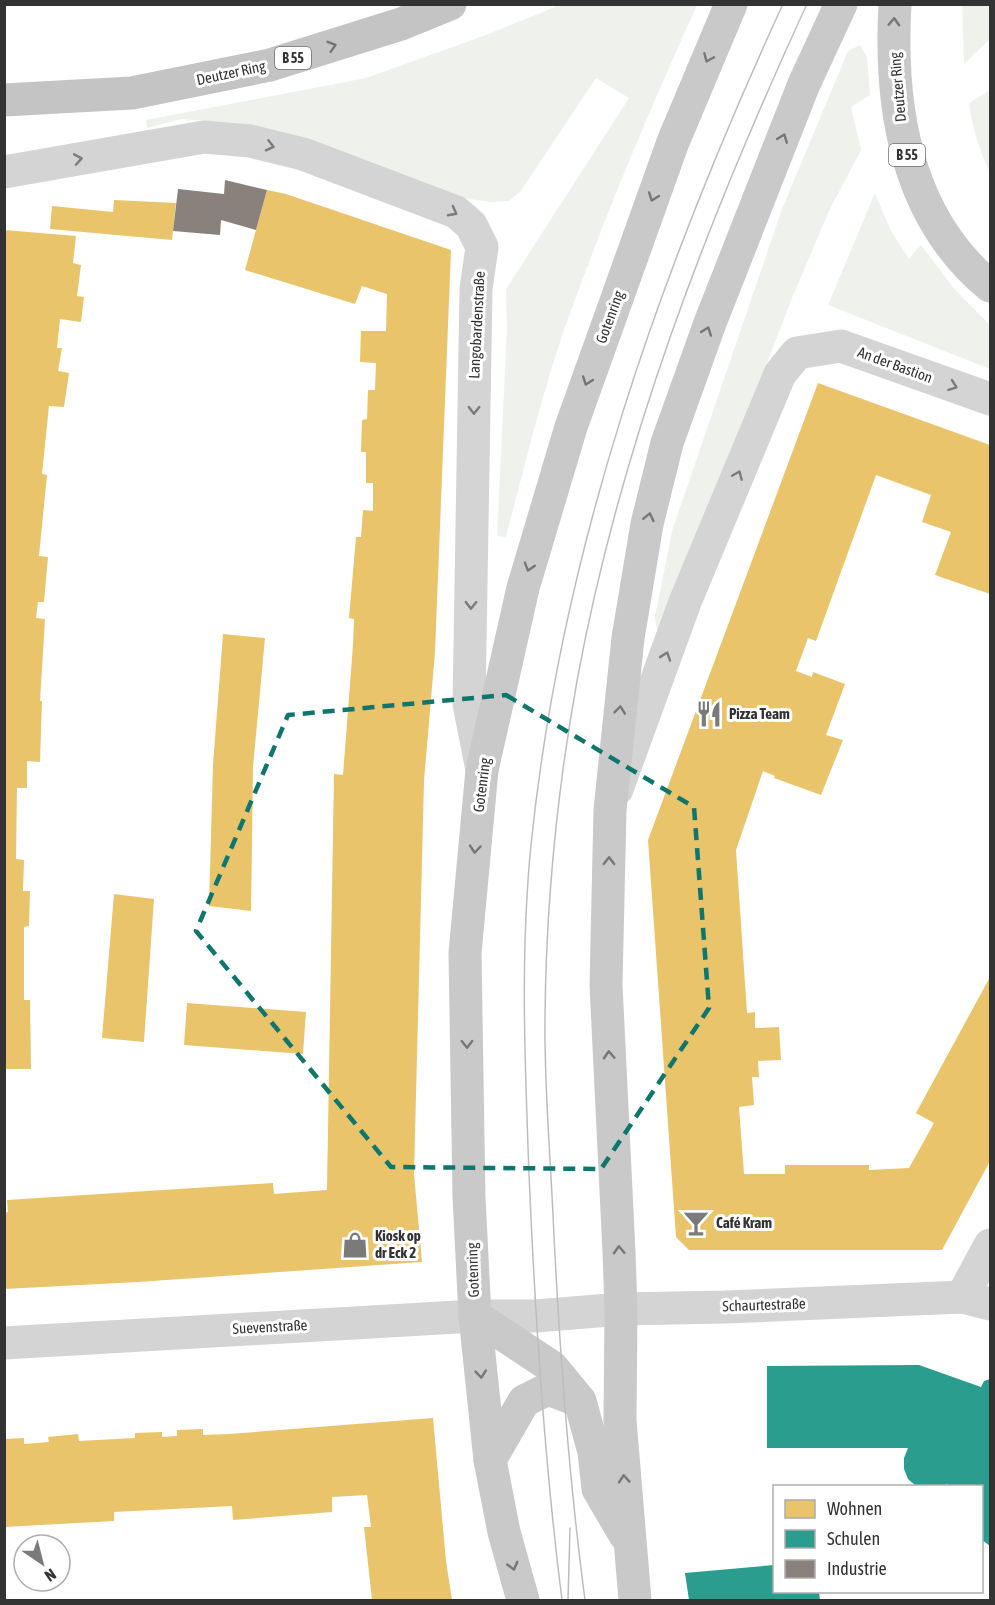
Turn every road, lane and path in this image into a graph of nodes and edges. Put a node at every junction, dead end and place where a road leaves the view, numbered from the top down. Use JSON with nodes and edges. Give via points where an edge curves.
{"nodes":[{"id":1,"x":450,"y":4,"type":"edge"},
{"id":2,"x":731,"y":4,"type":"edge"},
{"id":3,"x":841,"y":4,"type":"edge"},
{"id":4,"x":895,"y":4,"type":"edge"},
{"id":5,"x":4,"y":100,"type":"edge"},
{"id":6,"x":4,"y":172,"type":"edge"},
{"id":7,"x":990,"y":286,"type":"edge"},
{"id":8,"x":990,"y":399,"type":"edge"},
{"id":9,"x":482,"y":770,"type":"junction"},
{"id":10,"x":610,"y":810,"type":"junction"},
{"id":11,"x":990,"y":1245,"type":"edge"},
{"id":12,"x":976,"y":1300,"type":"edge"},
{"id":13,"x":621,"y":1309,"type":"junction"},
{"id":14,"x":475,"y":1316,"type":"junction"},
{"id":15,"x":536,"y":1316,"type":"joint"},
{"id":16,"x":4,"y":1343,"type":"edge"},
{"id":17,"x":580,"y":1401,"type":"junction"},
{"id":18,"x":490,"y":1460,"type":"junction"},
{"id":19,"x":629,"y":1542,"type":"junction"},
{"id":20,"x":523,"y":1600,"type":"edge"},
{"id":21,"x":635,"y":1600,"type":"edge"}],
"edges":[{"from":5,"to":1,"type":"highway","name":"Deutzer Ring","number":"B 55","one_way":true,"via":[[132,93],[270,65]]},
{"from":2,"to":9,"type":"main road","name":"Gotenring","one_way":true,"via":[[673,142],[571,427],[523,588]]},
{"from":10,"to":3,"type":"main road","one_way":true,"via":[[628,638],[647,524],[667,443],[804,84]]},
{"from":7,"to":4,"type":"main road","name":"Deutzer Ring","number":"B 55","one_way":true,"via":[[971,270],[936,223],[909,164],[895,94]]},
{"from":6,"to":9,"type":"street","name":"Langobardenstraße","one_way":true,"via":[[204,137],[250,141],[303,154],[456,212],[471,225],[482,247],[476,289],[470,704]]},
{"from":10,"to":8,"type":"street","name":"An der Bastion","one_way":true,"via":[[685,602],[780,374],[797,353],[841,346]]},
{"from":9,"to":14,"type":"main road","name":"Gotenring","one_way":true,"via":[[465,953]]},
{"from":13,"to":10,"type":"main road","one_way":true,"via":[[606,985]]},
{"from":11,"to":12,"type":"street"},
{"from":12,"to":13,"type":"street","name":"Schaurtestraße"},
{"from":13,"to":15,"type":"street","name":"Schaurtestraße"},
{"from":19,"to":13,"type":"main road","one_way":true,"via":[[620,1420]]},
{"from":14,"to":15,"type":"street","name":"Suevenstraße"},
{"from":14,"to":16,"type":"street","name":"Suevenstraße"},
{"from":14,"to":17,"type":"main road","via":[[552,1367]]},
{"from":14,"to":18,"type":"main road","name":"Gotenring","one_way":true},
{"from":17,"to":18,"type":"main road","via":[[548,1389],[525,1401]]},
{"from":17,"to":19,"type":"main road","via":[[594,1452],[598,1489]]},
{"from":18,"to":20,"type":"main road","name":"Gotenring","one_way":true},
{"from":19,"to":21,"type":"main road"}]}
